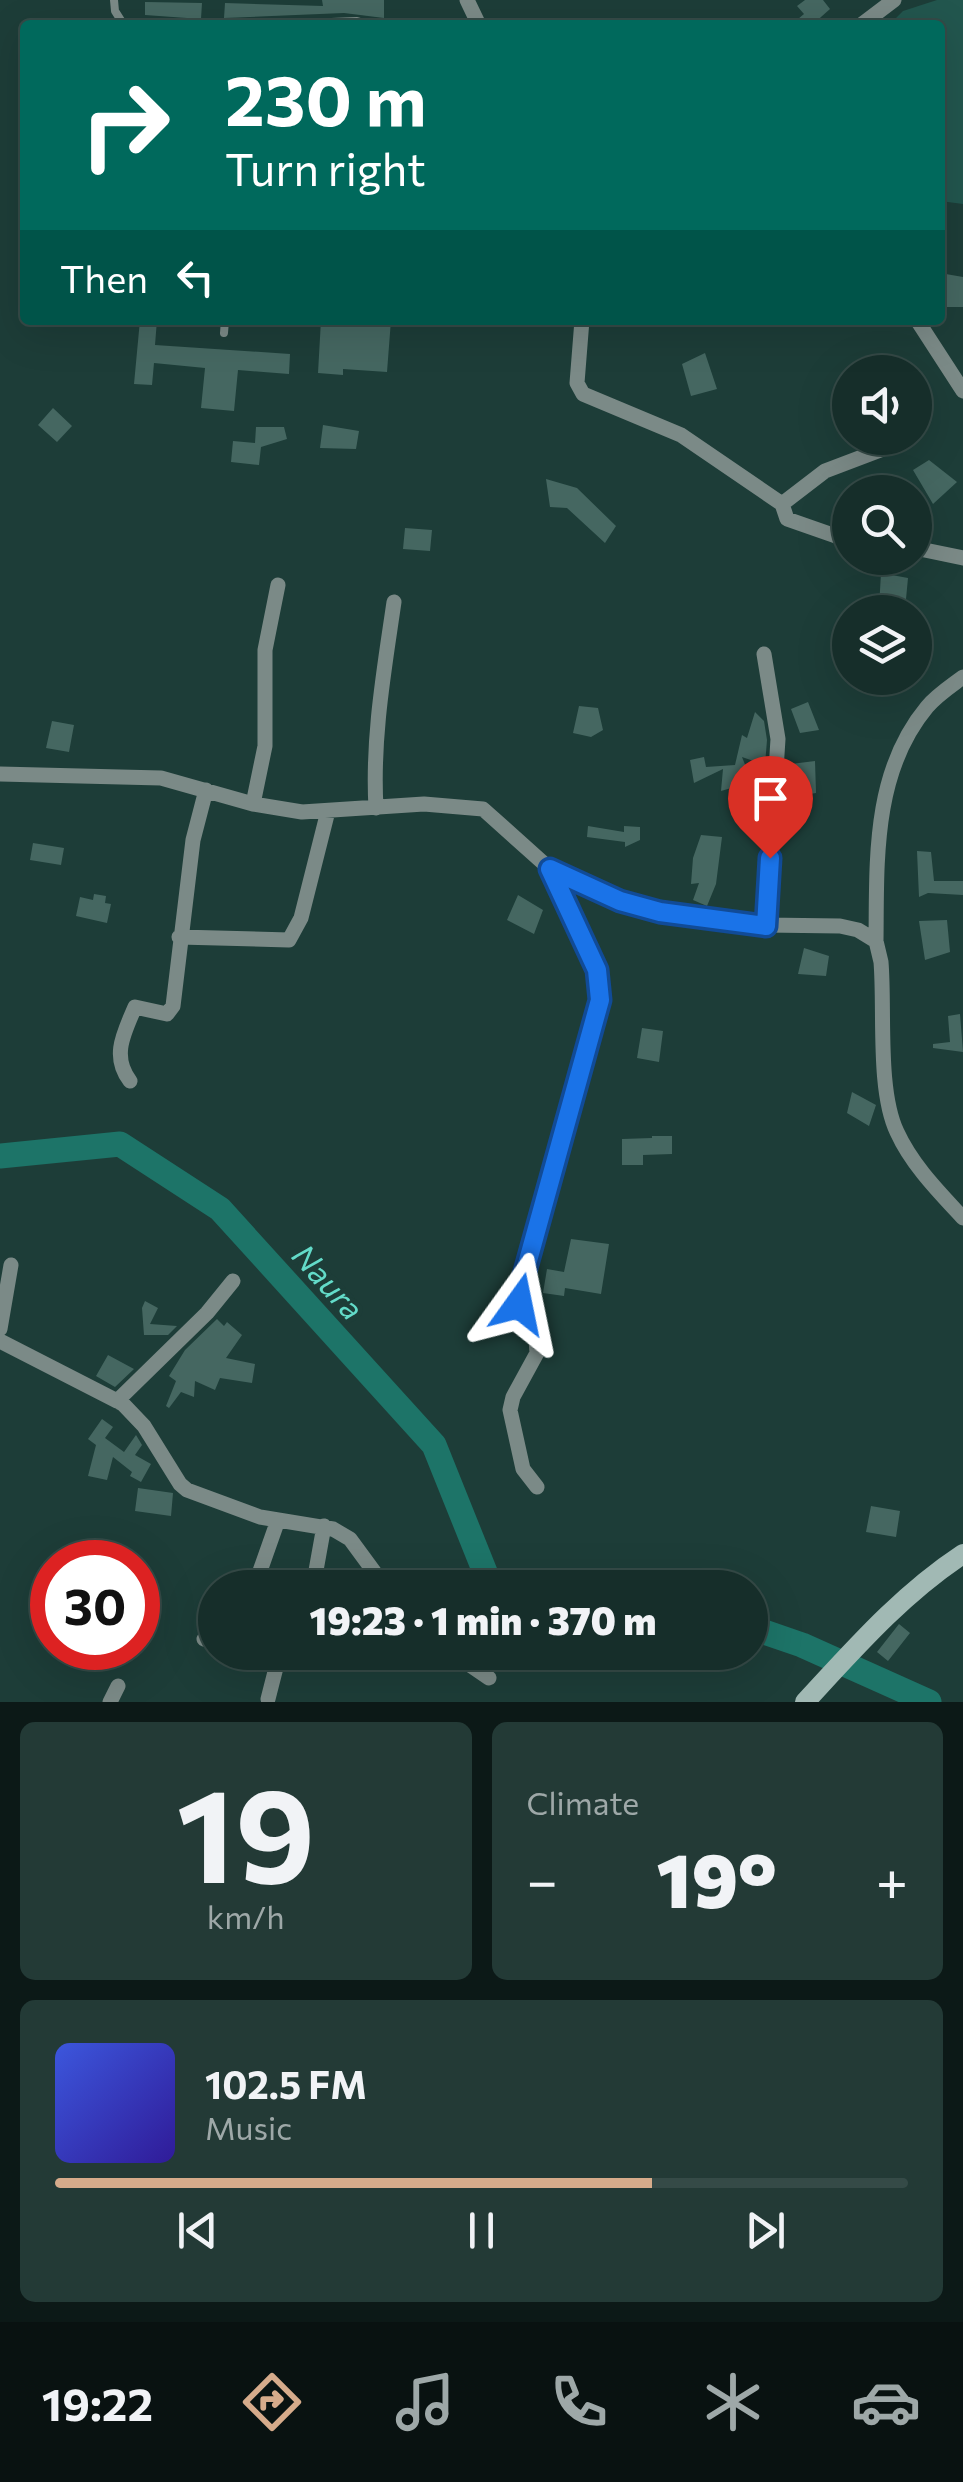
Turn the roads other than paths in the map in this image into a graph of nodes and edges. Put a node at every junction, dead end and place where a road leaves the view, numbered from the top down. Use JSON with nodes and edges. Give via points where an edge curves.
{"nodes":[{"id":1,"x":894,"y":0,"type":"edge"},
{"id":2,"x":868,"y":20,"type":"edge"},
{"id":3,"x":225,"y":325,"type":"edge"},
{"id":4,"x":582,"y":325,"type":"edge"},
{"id":5,"x":921,"y":325,"type":"edge"},
{"id":6,"x":224,"y":333,"type":"dead end"},
{"id":7,"x":963,"y":392,"type":"edge"},
{"id":8,"x":866,"y":455,"type":"edge"},
{"id":9,"x":782,"y":504,"type":"junction"},
{"id":10,"x":832,"y":535,"type":"edge"},
{"id":11,"x":932,"y":552,"type":"edge"},
{"id":12,"x":963,"y":558,"type":"edge"},
{"id":13,"x":278,"y":585,"type":"dead end"},
{"id":14,"x":394,"y":602,"type":"dead end"},
{"id":15,"x":764,"y":654,"type":"dead end"},
{"id":16,"x":963,"y":677,"type":"edge"},
{"id":17,"x":0,"y":774,"type":"edge"},
{"id":18,"x":206,"y":790,"type":"junction"},
{"id":19,"x":253,"y":804,"type":"junction"},
{"id":20,"x":376,"y":808,"type":"junction"},
{"id":21,"x":328,"y":811,"type":"junction"},
{"id":22,"x":550,"y":869,"type":"junction"},
{"id":23,"x":766,"y":926,"type":"junction"},
{"id":24,"x":179,"y":937,"type":"junction"},
{"id":25,"x":876,"y":941,"type":"junction"},
{"id":26,"x":130,"y":1080,"type":"dead end"},
{"id":27,"x":963,"y":1218,"type":"edge"},
{"id":28,"x":11,"y":1265,"type":"dead end"},
{"id":29,"x":233,"y":1280,"type":"dead end"},
{"id":30,"x":0,"y":1329,"type":"edge"},
{"id":31,"x":0,"y":1340,"type":"edge"},
{"id":32,"x":117,"y":1401,"type":"junction"},
{"id":33,"x":537,"y":1487,"type":"dead end"},
{"id":34,"x":278,"y":1520,"type":"junction"},
{"id":35,"x":324,"y":1526,"type":"junction"},
{"id":36,"x":963,"y":1554,"type":"edge"},
{"id":37,"x":260,"y":1570,"type":"edge"},
{"id":38,"x":316,"y":1570,"type":"edge"},
{"id":39,"x":373,"y":1570,"type":"edge"},
{"id":40,"x":275,"y":1670,"type":"edge"},
{"id":41,"x":478,"y":1670,"type":"edge"},
{"id":42,"x":490,"y":1678,"type":"dead end"},
{"id":43,"x":118,"y":1686,"type":"dead end"},
{"id":44,"x":810,"y":1696,"type":"edge"},
{"id":45,"x":268,"y":1698,"type":"dead end"},
{"id":46,"x":110,"y":1702,"type":"edge"}],
"edges":[{"from":1,"to":2,"type":"street"},
{"from":3,"to":6,"type":"lane"},
{"from":4,"to":9,"type":"street","via":[[576,382],[583,394],[680,435]]},
{"from":5,"to":7,"type":"street"},
{"from":8,"to":9,"type":"street","via":[[825,471]]},
{"from":9,"to":10,"type":"street","via":[[788,519]]},
{"from":11,"to":12,"type":"street"},
{"from":13,"to":19,"type":"street","via":[[264,650],[265,746]]},
{"from":14,"to":20,"type":"street","via":[[376,716]]},
{"from":15,"to":23,"type":"street","via":[[778,739]]},
{"from":16,"to":25,"type":"street","via":[[926,708],[888,781],[877,855]]},
{"from":17,"to":18,"type":"street","via":[[145,776]]},
{"from":18,"to":19,"type":"street"},
{"from":18,"to":24,"type":"street"},
{"from":19,"to":21,"type":"street"},
{"from":20,"to":21,"type":"street"},
{"from":20,"to":22,"type":"street","via":[[483,808]]},
{"from":21,"to":24,"type":"street","via":[[301,918],[289,940]]},
{"from":22,"to":23,"type":"street","via":[[660,912]]},
{"from":22,"to":33,"type":"street","via":[[597,970],[600,1000],[519,1297],[536,1353],[510,1410],[523,1469]]},
{"from":23,"to":25,"type":"street","via":[[840,926]]},
{"from":24,"to":26,"type":"street","via":[[171,1011],[133,1011],[118,1058]]},
{"from":25,"to":27,"type":"street","via":[[896,1130]]},
{"from":28,"to":30,"type":"street"},
{"from":29,"to":32,"type":"street"},
{"from":31,"to":32,"type":"street"},
{"from":32,"to":34,"type":"street","via":[[137,1417],[186,1490]]},
{"from":34,"to":35,"type":"street"},
{"from":34,"to":37,"type":"street"},
{"from":35,"to":38,"type":"street"},
{"from":35,"to":39,"type":"street","via":[[350,1539]]},
{"from":36,"to":44,"type":"street","via":[[898,1604]]},
{"from":40,"to":45,"type":"street"},
{"from":41,"to":42,"type":"street"},
{"from":43,"to":46,"type":"street"}]}
